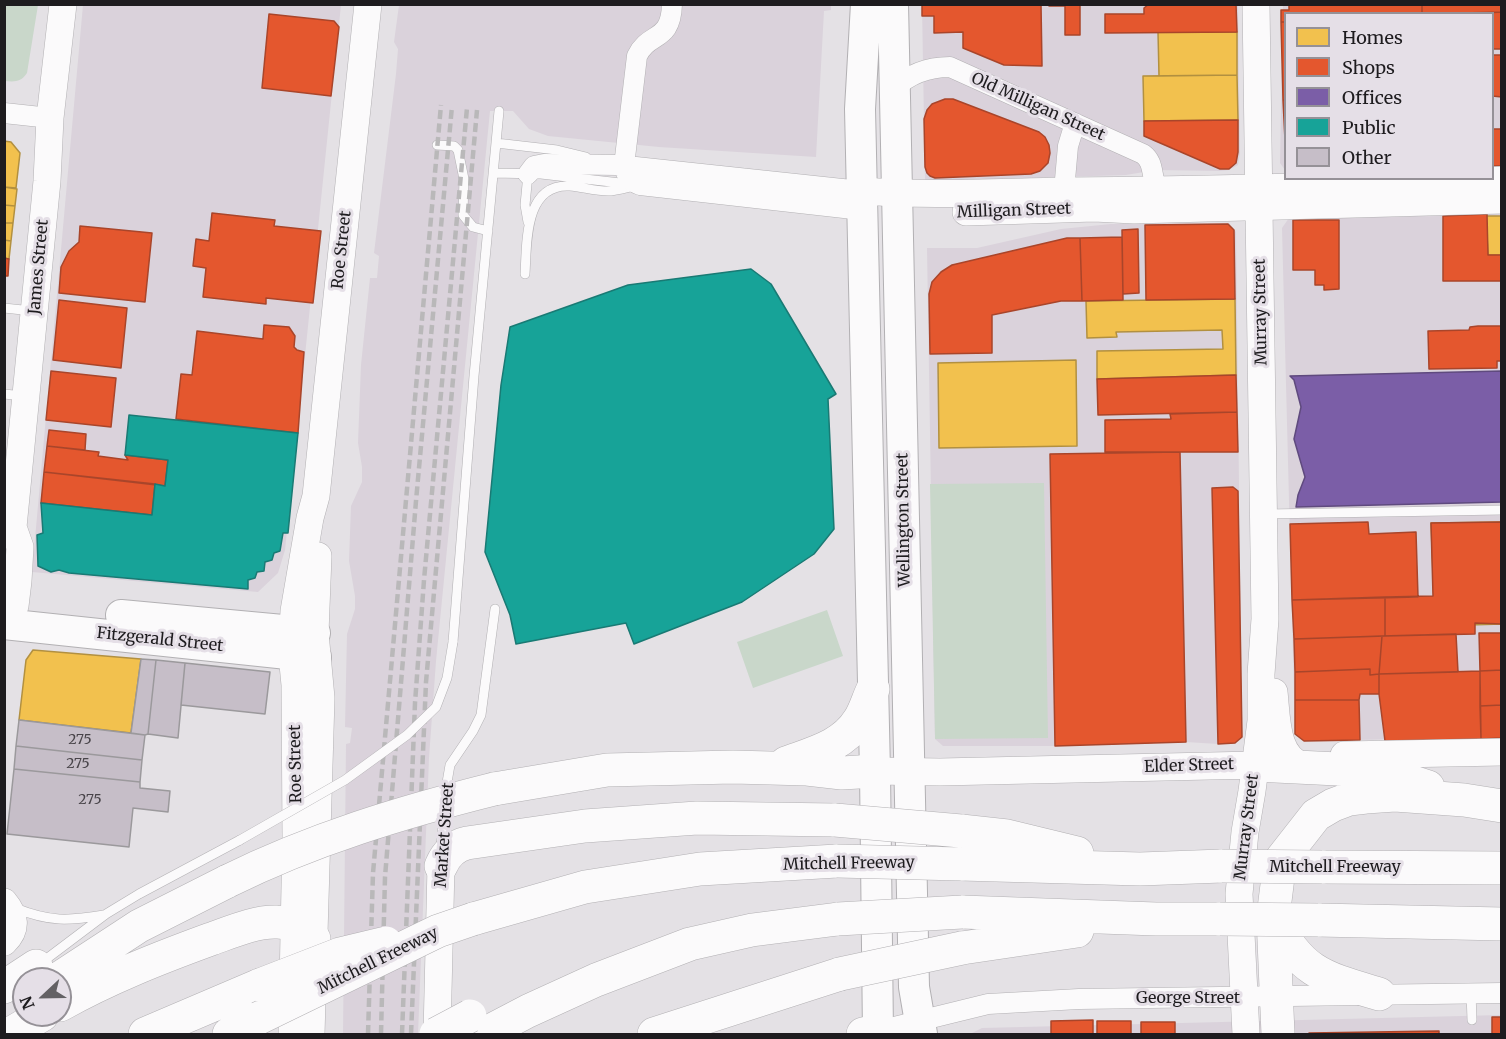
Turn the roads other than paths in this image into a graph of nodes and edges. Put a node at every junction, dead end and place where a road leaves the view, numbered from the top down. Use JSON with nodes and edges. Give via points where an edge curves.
{"nodes":[{"id":1,"x":63,"y":4,"type":"edge"},
{"id":2,"x":368,"y":4,"type":"edge"},
{"id":3,"x":672,"y":4,"type":"edge"},
{"id":4,"x":866,"y":4,"type":"edge"},
{"id":5,"x":892,"y":4,"type":"edge"},
{"id":6,"x":1256,"y":4,"type":"edge"},
{"id":7,"x":894,"y":90,"type":"junction"},
{"id":8,"x":499,"y":111,"type":"dead end"},
{"id":9,"x":4,"y":113,"type":"edge"},
{"id":10,"x":50,"y":118,"type":"junction"},
{"id":11,"x":1075,"y":123,"type":"junction"},
{"id":12,"x":496,"y":143,"type":"junction"},
{"id":13,"x":437,"y":145,"type":"dead end"},
{"id":14,"x":620,"y":165,"type":"junction"},
{"id":15,"x":494,"y":173,"type":"junction"},
{"id":16,"x":528,"y":174,"type":"junction"},
{"id":17,"x":1502,"y":180,"type":"edge"},
{"id":18,"x":640,"y":185,"type":"junction"},
{"id":19,"x":1163,"y":190,"type":"junction"},
{"id":20,"x":1064,"y":191,"type":"junction"},
{"id":21,"x":1260,"y":197,"type":"junction"},
{"id":22,"x":1502,"y":200,"type":"edge"},
{"id":23,"x":862,"y":201,"type":"junction"},
{"id":24,"x":897,"y":203,"type":"junction"},
{"id":25,"x":529,"y":225,"type":"junction"},
{"id":26,"x":488,"y":231,"type":"junction"},
{"id":27,"x":525,"y":274,"type":"dead end"},
{"id":28,"x":4,"y":308,"type":"edge"},
{"id":29,"x":35,"y":311,"type":"junction"},
{"id":30,"x":15,"y":395,"type":"edge"},
{"id":31,"x":1502,"y":510,"type":"edge"},
{"id":32,"x":1264,"y":514,"type":"junction"},
{"id":33,"x":9,"y":530,"type":"edge"},
{"id":34,"x":495,"y":609,"type":"dead end"},
{"id":35,"x":7,"y":613,"type":"edge"},
{"id":36,"x":1265,"y":619,"type":"junction"},
{"id":37,"x":304,"y":644,"type":"junction"},
{"id":38,"x":873,"y":689,"type":"junction"},
{"id":39,"x":1502,"y":752,"type":"edge"},
{"id":40,"x":1298,"y":762,"type":"junction"},
{"id":41,"x":1255,"y":765,"type":"junction"},
{"id":42,"x":774,"y":768,"type":"junction"},
{"id":43,"x":875,"y":771,"type":"junction"},
{"id":44,"x":909,"y":772,"type":"junction"},
{"id":45,"x":445,"y":800,"type":"junction"},
{"id":46,"x":1464,"y":800,"type":"junction"},
{"id":47,"x":1502,"y":806,"type":"edge"},
{"id":48,"x":474,"y":841,"type":"junction"},
{"id":49,"x":441,"y":866,"type":"junction"},
{"id":50,"x":1502,"y":868,"type":"edge"},
{"id":51,"x":1140,"y":869,"type":"junction"},
{"id":52,"x":5,"y":903,"type":"edge"},
{"id":53,"x":106,"y":914,"type":"junction"},
{"id":54,"x":1273,"y":917,"type":"junction"},
{"id":55,"x":1156,"y":919,"type":"junction"},
{"id":56,"x":1502,"y":924,"type":"edge"},
{"id":57,"x":438,"y":931,"type":"junction"},
{"id":58,"x":304,"y":932,"type":"junction"},
{"id":59,"x":4,"y":942,"type":"edge"},
{"id":60,"x":38,"y":967,"type":"edge"},
{"id":61,"x":48,"y":967,"type":"edge"},
{"id":62,"x":1471,"y":993,"type":"junction"},
{"id":63,"x":1502,"y":993,"type":"edge"},
{"id":64,"x":1379,"y":994,"type":"junction"},
{"id":65,"x":1244,"y":998,"type":"junction"},
{"id":66,"x":1278,"y":998,"type":"junction"},
{"id":67,"x":72,"y":999,"type":"edge"},
{"id":68,"x":1472,"y":1020,"type":"dead end"},
{"id":69,"x":477,"y":1025,"type":"edge"},
{"id":70,"x":23,"y":1027,"type":"edge"},
{"id":71,"x":921,"y":1028,"type":"edge"},
{"id":72,"x":873,"y":1033,"type":"edge"},
{"id":73,"x":10,"y":1035,"type":"edge"},
{"id":74,"x":145,"y":1035,"type":"edge"},
{"id":75,"x":229,"y":1035,"type":"edge"},
{"id":76,"x":292,"y":1035,"type":"edge"},
{"id":77,"x":311,"y":1035,"type":"edge"},
{"id":78,"x":436,"y":1035,"type":"edge"},
{"id":79,"x":654,"y":1035,"type":"edge"},
{"id":80,"x":1246,"y":1035,"type":"edge"},
{"id":81,"x":1278,"y":1035,"type":"edge"}],
"edges":[{"from":1,"to":10,"type":"main road","name":"James Street"},
{"from":2,"to":37,"type":"main road","name":"Roe Street","via":[[316,496],[294,611]]},
{"from":3,"to":14,"type":"street","via":[[667,28],[642,46],[637,56]]},
{"from":4,"to":23,"type":"main road","via":[[860,109]]},
{"from":5,"to":7,"type":"main road","name":"Wellington Street"},
{"from":6,"to":21,"type":"main road","name":"Murray Street"},
{"from":7,"to":11,"type":"street","name":"Old Milligan Street","via":[[912,75],[950,67]]},
{"from":7,"to":24,"type":"main road","name":"Wellington Street"},
{"from":8,"to":12,"type":"lane"},
{"from":9,"to":10,"type":"street"},
{"from":10,"to":29,"type":"main road","name":"James Street"},
{"from":11,"to":19,"type":"street","name":"Old Milligan Street","via":[[1143,154],[1152,164],[1156,186]]},
{"from":11,"to":20,"type":"street","name":"Milligan Street","via":[[1068,146]]},
{"from":12,"to":14,"type":"lane","via":[[557,150]]},
{"from":12,"to":15,"type":"lane"},
{"from":13,"to":26,"type":"lane","via":[[458,150],[464,179],[464,215],[473,227]]},
{"from":14,"to":16,"type":"street","name":"Milligan Street","via":[[544,164],[534,166]]},
{"from":14,"to":18,"type":"street","via":[[632,182]]},
{"from":14,"to":23,"type":"street","name":"Milligan Street"},
{"from":15,"to":16,"type":"lane","name":"Milligan Street"},
{"from":15,"to":26,"type":"lane"},
{"from":16,"to":18,"type":"lane","name":"Milligan Street"},
{"from":16,"to":25,"type":"lane","via":[[525,205]]},
{"from":17,"to":21,"type":"main road","name":"Milligan Street"},
{"from":18,"to":23,"type":"street","name":"Milligan Street"},
{"from":18,"to":25,"type":"lane","via":[[610,191],[553,187],[542,195]]},
{"from":19,"to":20,"type":"main road","name":"Milligan Street"},
{"from":19,"to":21,"type":"main road","name":"Milligan Street"},
{"from":20,"to":24,"type":"main road","name":"Milligan Street"},
{"from":21,"to":22,"type":"main road","name":"Milligan Street"},
{"from":21,"to":24,"type":"main road","name":"Milligan Street"},
{"from":21,"to":32,"type":"main road","name":"Murray Street"},
{"from":23,"to":24,"type":"main road","name":"Milligan Street"},
{"from":23,"to":38,"type":"main road"},
{"from":24,"to":44,"type":"main road","name":"Wellington Street"},
{"from":25,"to":27,"type":"lane"},
{"from":26,"to":53,"type":"lane","bridge":true,"via":[[453,642],[447,678],[436,707],[407,735],[345,780]]},
{"from":28,"to":29,"type":"lane"},
{"from":29,"to":30,"type":"main road","name":"James Street"},
{"from":30,"to":33,"type":"main road","name":"James Street"},
{"from":31,"to":32,"type":"lane","via":[[1379,508]]},
{"from":32,"to":36,"type":"main road","name":"Murray Street"},
{"from":33,"to":35,"type":"main road","name":"James Street","via":[[20,547]]},
{"from":34,"to":45,"type":"lane","name":"Market Street","via":[[481,715],[450,765]]},
{"from":35,"to":37,"type":"main road","name":"Fitzgerald Street"},
{"from":36,"to":40,"type":"main road","name":"Murray Street","via":[[1280,733]]},
{"from":36,"to":41,"type":"main road","name":"Murray Street"},
{"from":37,"to":58,"type":"main road","name":"Roe Street","via":[[295,685],[296,813]]},
{"from":38,"to":42,"type":"highway","via":[[860,719],[840,740]]},
{"from":38,"to":43,"type":"main road"},
{"from":39,"to":40,"type":"main road"},
{"from":40,"to":41,"type":"highway"},
{"from":40,"to":46,"type":"highway","via":[[1379,771]]},
{"from":41,"to":44,"type":"main road","name":"Elder Street"},
{"from":41,"to":65,"type":"main road","name":"Murray Street","via":[[1239,894]]},
{"from":42,"to":43,"type":"highway"},
{"from":42,"to":61,"type":"highway","bridge":true,"via":[[607,770],[432,804],[299,848]]},
{"from":43,"to":44,"type":"main road","name":"Elder Street"},
{"from":43,"to":72,"type":"main road"},
{"from":44,"to":71,"type":"main road","name":"Wellington Street","via":[[914,987]]},
{"from":45,"to":48,"type":"highway","via":[[456,829]]},
{"from":45,"to":49,"type":"lane","name":"Market Street"},
{"from":46,"to":47,"type":"highway"},
{"from":46,"to":54,"type":"highway","via":[[1395,795],[1349,799],[1316,815],[1280,861]]},
{"from":48,"to":49,"type":"highway","via":[[453,849]]},
{"from":48,"to":51,"type":"highway","bridge":true,"via":[[585,826],[697,818],[836,820],[1007,836]]},
{"from":49,"to":78,"type":"main road","name":"Market Street"},
{"from":50,"to":51,"type":"highway","name":"Mitchell Freeway","bridge":true},
{"from":51,"to":57,"type":"highway","name":"Mitchell Freeway","bridge":true,"via":[[837,861],[700,869],[585,887]]},
{"from":52,"to":53,"type":"lane","via":[[47,919],[71,921]]},
{"from":52,"to":59,"type":"main road","via":[[13,914],[14,926]]},
{"from":53,"to":60,"type":"lane"},
{"from":54,"to":64,"type":"highway","via":[[1285,942],[1314,971]]},
{"from":54,"to":66,"type":"highway"},
{"from":55,"to":56,"type":"highway","bridge":true},
{"from":55,"to":69,"type":"highway","bridge":true,"via":[[962,912],[838,919],[752,930],[640,951],[560,976]]},
{"from":55,"to":79,"type":"highway","bridge":true,"via":[[962,948],[840,974]]},
{"from":57,"to":74,"type":"highway","bridge":true,"via":[[340,954]]},
{"from":57,"to":75,"type":"highway","name":"Mitchell Freeway","bridge":true},
{"from":58,"to":67,"type":"highway","via":[[278,922],[227,934],[125,971]]},
{"from":58,"to":76,"type":"main road","name":"Roe Street"},
{"from":58,"to":77,"type":"main road","name":"Roe Street"},
{"from":62,"to":63,"type":"street","name":"George Street"},
{"from":62,"to":64,"type":"street","name":"George Street"},
{"from":62,"to":68,"type":"lane"},
{"from":64,"to":66,"type":"street","name":"George Street"},
{"from":65,"to":66,"type":"street","name":"George Street"},
{"from":65,"to":71,"type":"street","name":"George Street","via":[[988,1004]]},
{"from":65,"to":80,"type":"main road","name":"Murray Street"},
{"from":66,"to":81,"type":"highway"},
{"from":69,"to":78,"type":"highway","bridge":true},
{"from":70,"to":73,"type":"highway"},
{"from":71,"to":72,"type":"street","name":"George Street"}]}
